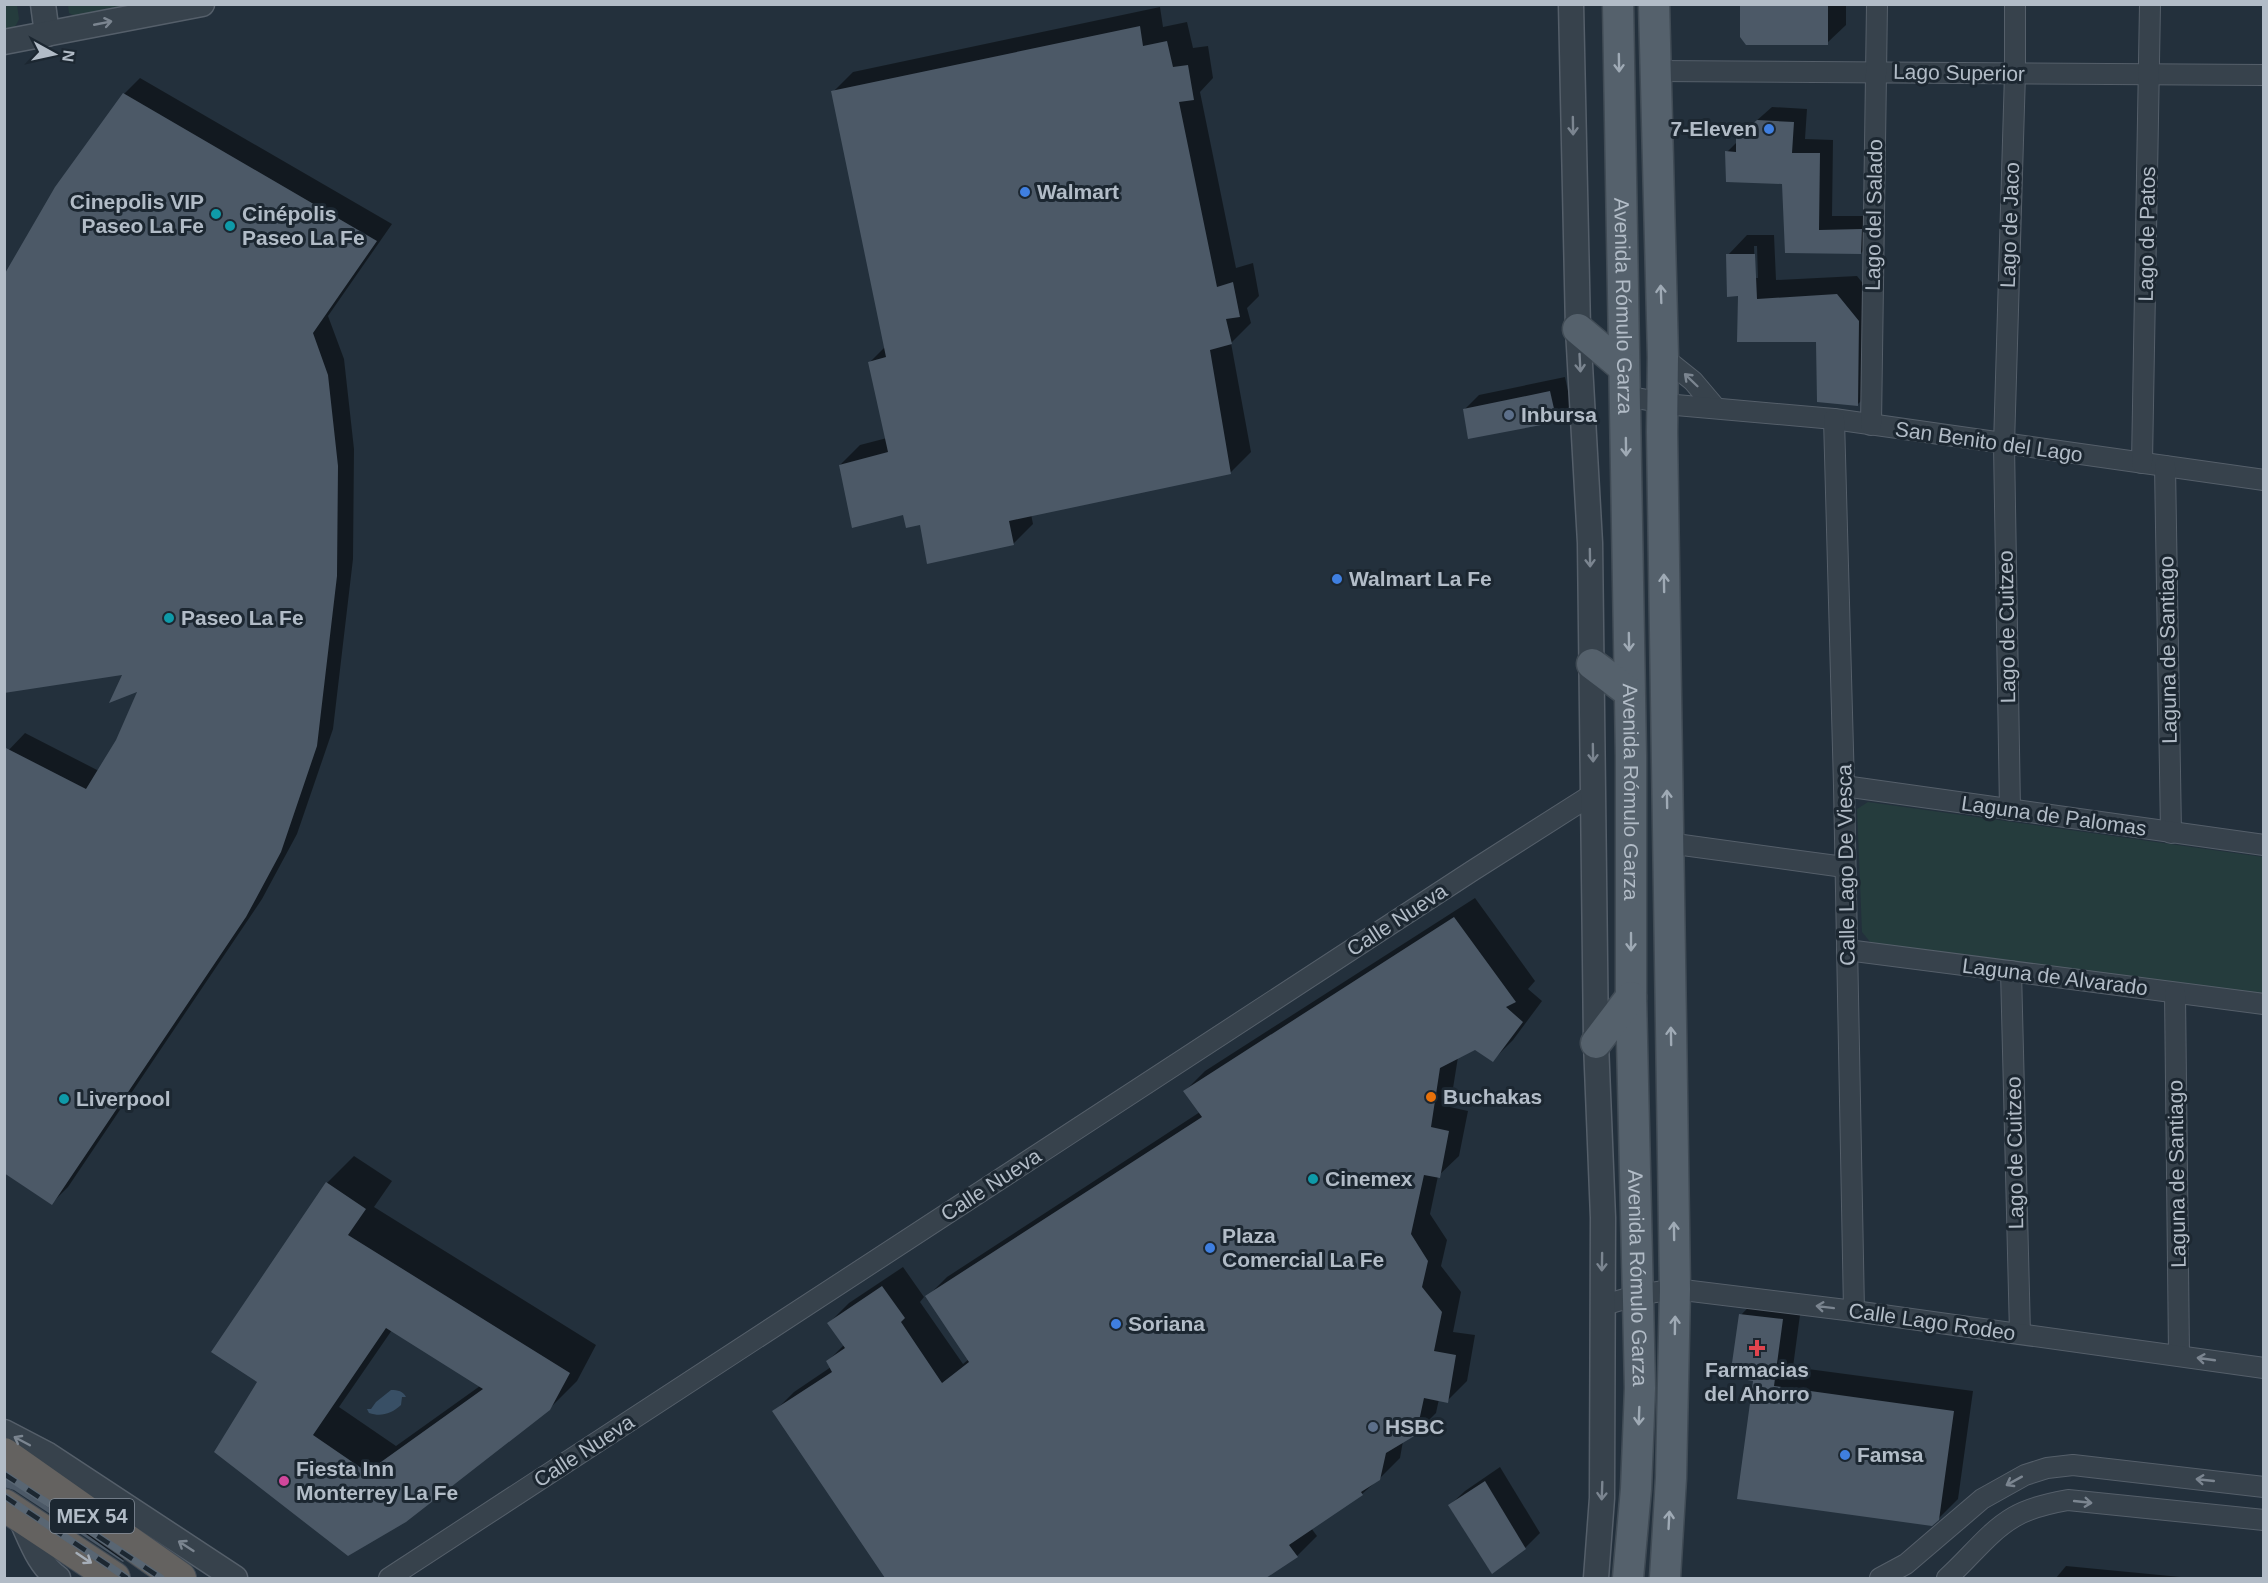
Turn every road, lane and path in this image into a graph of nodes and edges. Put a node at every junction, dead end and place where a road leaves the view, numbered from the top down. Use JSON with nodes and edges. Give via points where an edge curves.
{"nodes":[{"id":1,"x":43,"y":4,"type":"edge"},
{"id":2,"x":202,"y":4,"type":"edge"},
{"id":3,"x":1570,"y":4,"type":"edge"},
{"id":4,"x":1618,"y":4,"type":"edge"},
{"id":5,"x":1654,"y":4,"type":"edge"},
{"id":6,"x":1877,"y":4,"type":"edge"},
{"id":7,"x":2015,"y":4,"type":"edge"},
{"id":8,"x":2150,"y":4,"type":"edge"},
{"id":9,"x":47,"y":34,"type":"junction"},
{"id":10,"x":4,"y":42,"type":"edge"},
{"id":11,"x":1655,"y":71,"type":"junction"},
{"id":12,"x":1876,"y":72,"type":"junction"},
{"id":13,"x":2015,"y":73,"type":"junction"},
{"id":14,"x":2150,"y":75,"type":"junction"},
{"id":15,"x":2264,"y":75,"type":"edge"},
{"id":16,"x":1578,"y":329,"type":"junction"},
{"id":17,"x":1663,"y":357,"type":"junction"},
{"id":18,"x":1623,"y":367,"type":"junction"},
{"id":19,"x":1624,"y":396,"type":"junction"},
{"id":20,"x":1662,"y":403,"type":"junction"},
{"id":21,"x":1715,"y":407,"type":"junction"},
{"id":22,"x":1834,"y":419,"type":"junction"},
{"id":23,"x":1871,"y":425,"type":"junction"},
{"id":24,"x":2004,"y":445,"type":"junction"},
{"id":25,"x":2142,"y":464,"type":"junction"},
{"id":26,"x":2165,"y":466,"type":"junction"},
{"id":27,"x":2264,"y":480,"type":"edge"},
{"id":28,"x":1592,"y":664,"type":"junction"},
{"id":29,"x":1629,"y":692,"type":"junction"},
{"id":30,"x":1844,"y":786,"type":"junction"},
{"id":31,"x":1593,"y":794,"type":"junction"},
{"id":32,"x":2010,"y":810,"type":"junction"},
{"id":33,"x":2171,"y":833,"type":"junction"},
{"id":34,"x":1668,"y":843,"type":"junction"},
{"id":35,"x":2264,"y":845,"type":"edge"},
{"id":36,"x":1844,"y":867,"type":"junction"},
{"id":37,"x":1847,"y":950,"type":"junction"},
{"id":38,"x":2011,"y":971,"type":"junction"},
{"id":39,"x":2175,"y":993,"type":"junction"},
{"id":40,"x":1631,"y":997,"type":"junction"},
{"id":41,"x":2264,"y":1004,"type":"edge"},
{"id":42,"x":1596,"y":1043,"type":"junction"},
{"id":43,"x":1675,"y":1289,"type":"junction"},
{"id":44,"x":1638,"y":1295,"type":"junction"},
{"id":45,"x":1601,"y":1306,"type":"junction"},
{"id":46,"x":1854,"y":1311,"type":"junction"},
{"id":47,"x":2020,"y":1334,"type":"junction"},
{"id":48,"x":2179,"y":1355,"type":"junction"},
{"id":49,"x":2264,"y":1368,"type":"edge"},
{"id":50,"x":4,"y":1432,"type":"edge"},
{"id":51,"x":4,"y":1454,"type":"edge"},
{"id":52,"x":2264,"y":1487,"type":"edge"},
{"id":53,"x":12,"y":1510,"type":"edge"},
{"id":54,"x":2264,"y":1520,"type":"edge"},
{"id":55,"x":1598,"y":1577,"type":"edge"},
{"id":56,"x":58,"y":1578,"type":"edge"},
{"id":57,"x":114,"y":1578,"type":"edge"},
{"id":58,"x":180,"y":1578,"type":"edge"},
{"id":59,"x":235,"y":1578,"type":"edge"},
{"id":60,"x":389,"y":1578,"type":"edge"},
{"id":61,"x":1628,"y":1578,"type":"edge"},
{"id":62,"x":1665,"y":1578,"type":"edge"},
{"id":63,"x":1880,"y":1578,"type":"edge"},
{"id":64,"x":1947,"y":1578,"type":"edge"}],
"edges":[{"from":1,"to":9,"type":"street"},
{"from":9,"to":2,"type":"street","one_way":true},
{"from":3,"to":16,"type":"street","one_way":true},
{"from":4,"to":18,"type":"main road","name":"Avenida Rómulo Garza","one_way":true},
{"from":5,"to":11,"type":"main road","name":"Avenida Rómulo Garza"},
{"from":6,"to":12,"type":"street","name":"Lago del Salado"},
{"from":7,"to":13,"type":"street","name":"Lago de Jaco"},
{"from":8,"to":14,"type":"street","name":"Lago de Patos"},
{"from":9,"to":10,"type":"street"},
{"from":11,"to":12,"type":"street","name":"Lago Superior"},
{"from":17,"to":11,"type":"main road","name":"Avenida Rómulo Garza","one_way":true},
{"from":12,"to":13,"type":"street","name":"Lago Superior"},
{"from":12,"to":23,"type":"street","name":"Lago del Salado"},
{"from":13,"to":14,"type":"street","name":"Lago Superior"},
{"from":13,"to":24,"type":"street","name":"Lago de Jaco"},
{"from":14,"to":15,"type":"street","name":"Lago Superior"},
{"from":14,"to":25,"type":"street","name":"Lago de Patos"},
{"from":16,"to":18,"type":"main road"},
{"from":16,"to":28,"type":"street","one_way":true,"via":[[1590,543]]},
{"from":17,"to":20,"type":"main road","name":"Avenida Rómulo Garza"},
{"from":21,"to":17,"type":"street","one_way":true,"via":[[1693,381]]},
{"from":18,"to":19,"type":"main road","name":"Avenida Rómulo Garza"},
{"from":19,"to":20,"type":"street","name":"San Benito del Lago"},
{"from":19,"to":29,"type":"main road","name":"Avenida Rómulo Garza","one_way":true},
{"from":20,"to":21,"type":"street","name":"San Benito del Lago"},
{"from":34,"to":20,"type":"main road","name":"Avenida Rómulo Garza","one_way":true},
{"from":21,"to":22,"type":"street","name":"San Benito del Lago"},
{"from":22,"to":23,"type":"street","name":"San Benito del Lago"},
{"from":22,"to":30,"type":"street","name":"Calle Lago De Viesca"},
{"from":23,"to":24,"type":"street","name":"San Benito del Lago"},
{"from":24,"to":25,"type":"street","name":"San Benito del Lago"},
{"from":24,"to":32,"type":"street","name":"Lago de Cuitzeo"},
{"from":25,"to":26,"type":"street","name":"San Benito del Lago"},
{"from":26,"to":27,"type":"street","name":"San Benito del Lago"},
{"from":26,"to":33,"type":"street","name":"Laguna de Santiago"},
{"from":28,"to":29,"type":"main road"},
{"from":28,"to":31,"type":"street","one_way":true},
{"from":29,"to":40,"type":"main road","name":"Avenida Rómulo Garza","one_way":true},
{"from":30,"to":32,"type":"street","name":"Laguna de Palomas"},
{"from":30,"to":36,"type":"street","name":"Calle Lago De Viesca"},
{"from":31,"to":42,"type":"street"},
{"from":31,"to":60,"type":"street","name":"Calle Nueva"},
{"from":32,"to":33,"type":"street","name":"Laguna de Palomas"},
{"from":33,"to":35,"type":"street","name":"Laguna de Palomas"},
{"from":34,"to":36,"type":"street"},
{"from":43,"to":34,"type":"main road","name":"Avenida Rómulo Garza","one_way":true},
{"from":36,"to":37,"type":"street","name":"Calle Lago De Viesca"},
{"from":37,"to":38,"type":"street","name":"Laguna de Alvarado"},
{"from":37,"to":46,"type":"street","name":"Calle Lago De Viesca"},
{"from":38,"to":39,"type":"street","name":"Laguna de Alvarado"},
{"from":38,"to":47,"type":"street","name":"Lago de Cuitzeo"},
{"from":39,"to":41,"type":"street","name":"Laguna de Alvarado"},
{"from":39,"to":48,"type":"street","name":"Laguna de Santiago"},
{"from":40,"to":42,"type":"main road"},
{"from":40,"to":44,"type":"main road","name":"Avenida Rómulo Garza"},
{"from":42,"to":45,"type":"street","one_way":true,"via":[[1603,1218]]},
{"from":43,"to":44,"type":"street","name":"Calle Lago Rodeo"},
{"from":46,"to":43,"type":"street","name":"Calle Lago Rodeo","one_way":true},
{"from":62,"to":43,"type":"main road","name":"Avenida Rómulo Garza","one_way":true},
{"from":44,"to":45,"type":"street","name":"Calle Lago Rodeo"},
{"from":44,"to":61,"type":"main road","name":"Avenida Rómulo Garza","one_way":true,"via":[[1640,1388]]},
{"from":45,"to":55,"type":"street","one_way":true},
{"from":46,"to":47,"type":"street","name":"Calle Lago Rodeo"},
{"from":47,"to":48,"type":"street","name":"Calle Lago Rodeo"},
{"from":49,"to":48,"type":"street","name":"Calle Lago Rodeo","one_way":true},
{"from":59,"to":50,"type":"street","one_way":true,"via":[[48,1455]]},
{"from":51,"to":58,"type":"highway","number":"MEX 54"},
{"from":52,"to":63,"type":"street","one_way":true,"via":[[2073,1466],[2047,1468],[2025,1475],[1982,1499],[1906,1564]]},
{"from":53,"to":56,"type":"street","via":[[48,1572]]},
{"from":53,"to":57,"type":"highway","number":"MEX 54","one_way":true},
{"from":64,"to":54,"type":"street","one_way":true,"via":[[2015,1516],[2056,1502],[2068,1500]]}]}
